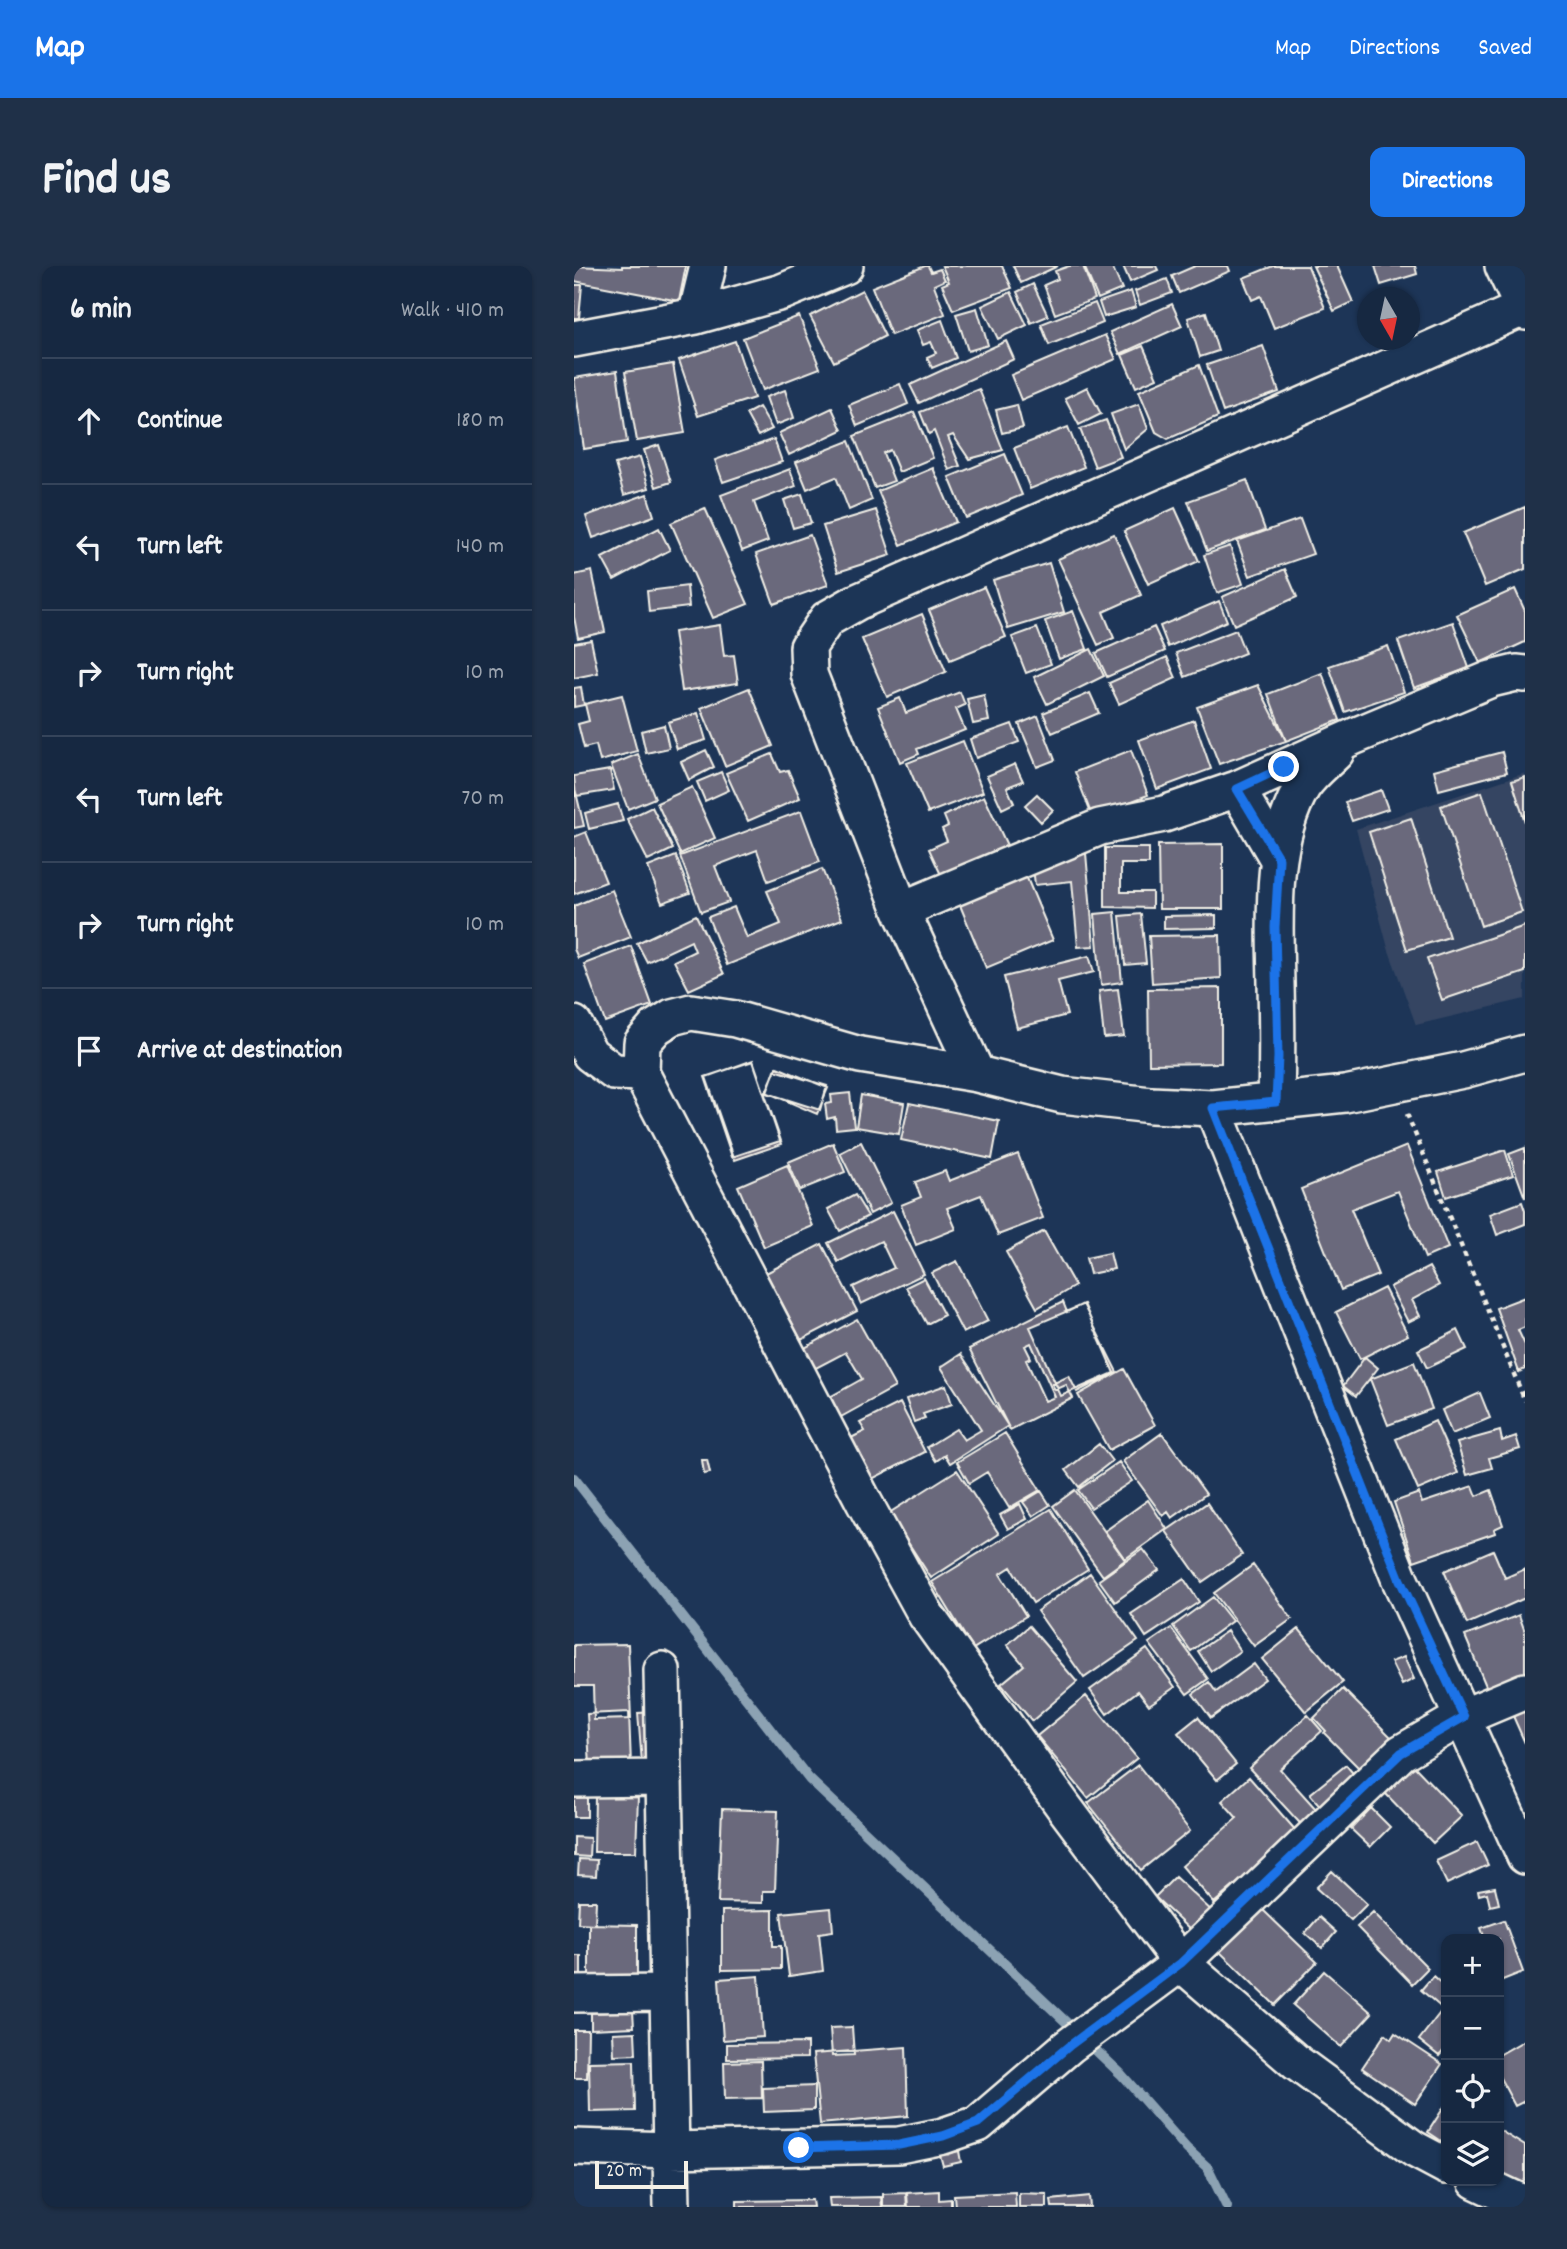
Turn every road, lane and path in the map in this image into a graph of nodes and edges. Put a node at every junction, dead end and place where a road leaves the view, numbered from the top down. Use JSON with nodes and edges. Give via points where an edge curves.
{"nodes":[{"id":1,"x":708,"y":266,"type":"edge"},
{"id":2,"x":845,"y":266,"type":"edge"},
{"id":3,"x":1503,"y":266,"type":"edge"},
{"id":4,"x":1523,"y":310,"type":"edge"},
{"id":5,"x":696,"y":316,"type":"junction"},
{"id":6,"x":574,"y":340,"type":"edge"},
{"id":7,"x":1522,"y":671,"type":"edge"},
{"id":8,"x":1355,"y":736,"type":"junction"},
{"id":9,"x":1237,"y":789,"type":"junction"},
{"id":10,"x":1279,"y":859,"type":"junction"},
{"id":11,"x":901,"y":910,"type":"junction"},
{"id":12,"x":574,"y":1024,"type":"edge"},
{"id":13,"x":1525,"y":1053,"type":"edge"},
{"id":14,"x":641,"y":1073,"type":"junction"},
{"id":15,"x":977,"y":1074,"type":"junction"},
{"id":16,"x":1396,"y":1085,"type":"junction"},
{"id":17,"x":1276,"y":1102,"type":"junction"},
{"id":18,"x":1213,"y":1108,"type":"junction"},
{"id":19,"x":1525,"y":1401,"type":"edge"},
{"id":20,"x":662,"y":1670,"type":"dead end"},
{"id":21,"x":1525,"y":1692,"type":"edge"},
{"id":22,"x":1464,"y":1717,"type":"junction"},
{"id":23,"x":574,"y":1779,"type":"edge"},
{"id":24,"x":664,"y":1779,"type":"junction"},
{"id":25,"x":1525,"y":1856,"type":"edge"},
{"id":26,"x":1181,"y":1963,"type":"junction"},
{"id":27,"x":668,"y":1993,"type":"junction"},
{"id":28,"x":574,"y":1994,"type":"edge"},
{"id":29,"x":574,"y":2147,"type":"edge"},
{"id":30,"x":671,"y":2150,"type":"junction"},
{"id":31,"x":1441,"y":2163,"type":"edge"},
{"id":32,"x":1487,"y":2186,"type":"edge"},
{"id":33,"x":1525,"y":2204,"type":"edge"},
{"id":34,"x":672,"y":2207,"type":"edge"}],
"edges":[{"from":1,"to":5,"type":"street"},
{"from":2,"to":5,"type":"street","via":[[782,292]]},
{"from":3,"to":4,"type":"street"},
{"from":4,"to":11,"type":"street","via":[[827,619],[808,646],[809,674]]},
{"from":5,"to":6,"type":"street"},
{"from":7,"to":8,"type":"street","via":[[1491,679]]},
{"from":8,"to":9,"type":"street"},
{"from":8,"to":10,"type":"street","via":[[1302,788]]},
{"from":9,"to":10,"type":"street"},
{"from":9,"to":11,"type":"street","via":[[1164,814],[1100,827]]},
{"from":10,"to":17,"type":"street"},
{"from":11,"to":15,"type":"street"},
{"from":12,"to":14,"type":"street","via":[[590,1054],[614,1072]]},
{"from":13,"to":16,"type":"street"},
{"from":14,"to":15,"type":"street","via":[[642,1044],[656,1027],[691,1012],[735,1018],[860,1055]]},
{"from":14,"to":26,"type":"street","via":[[926,1615]]},
{"from":15,"to":18,"type":"street","via":[[1062,1096]]},
{"from":16,"to":17,"type":"street"},
{"from":16,"to":19,"type":"path"},
{"from":17,"to":18,"type":"street"},
{"from":18,"to":22,"type":"street","via":[[1400,1580]]},
{"from":20,"to":24,"type":"street"},
{"from":21,"to":22,"type":"street"},
{"from":22,"to":25,"type":"street"},
{"from":22,"to":26,"type":"street","via":[[1401,1753]]},
{"from":23,"to":24,"type":"street"},
{"from":24,"to":27,"type":"street"},
{"from":26,"to":30,"type":"street","via":[[1069,2046],[978,2123],[943,2136],[899,2145]]},
{"from":26,"to":31,"type":"street","via":[[1297,2063],[1414,2149]]},
{"from":27,"to":28,"type":"street"},
{"from":27,"to":30,"type":"street"},
{"from":29,"to":30,"type":"street"},
{"from":30,"to":34,"type":"street"},
{"from":32,"to":33,"type":"street"}]}
